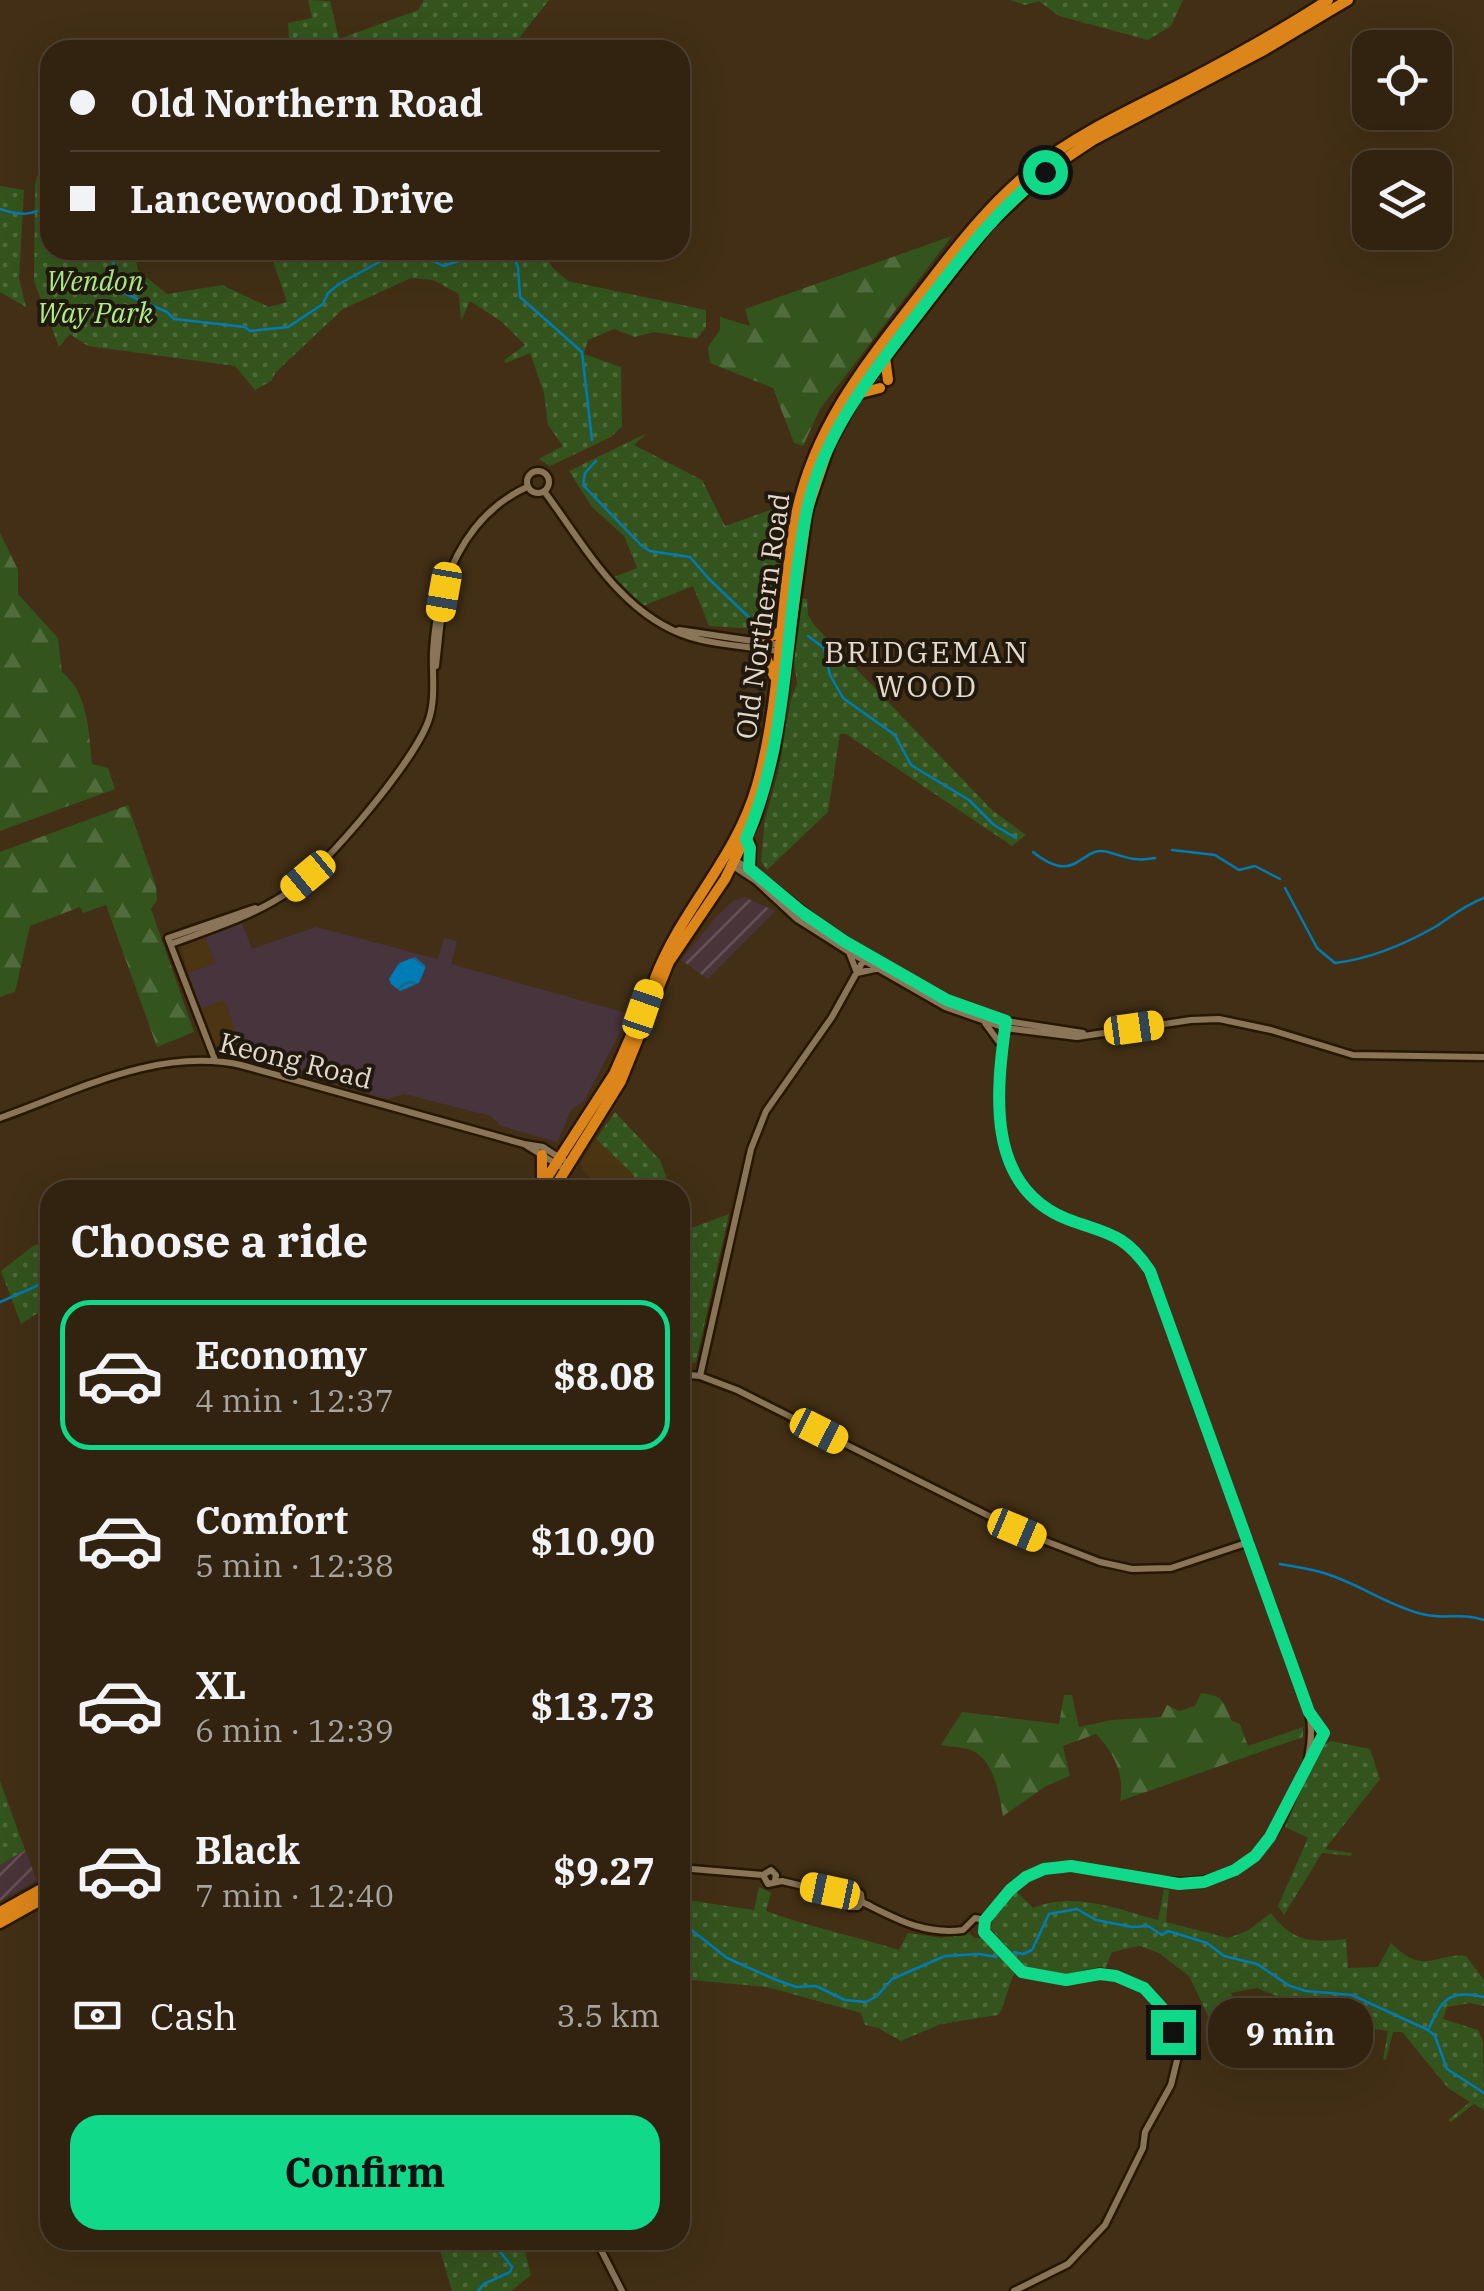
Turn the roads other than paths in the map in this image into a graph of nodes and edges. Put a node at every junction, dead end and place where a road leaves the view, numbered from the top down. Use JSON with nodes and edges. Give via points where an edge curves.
{"nodes":[{"id":1,"x":1328,"y":0,"type":"edge"},
{"id":2,"x":1348,"y":0,"type":"edge"},
{"id":3,"x":885,"y":357,"type":"junction"},
{"id":4,"x":856,"y":395,"type":"junction"},
{"id":5,"x":528,"y":487,"type":"junction"},
{"id":6,"x":544,"y":492,"type":"junction"},
{"id":7,"x":780,"y":632,"type":"junction"},
{"id":8,"x":760,"y":645,"type":"junction"},
{"id":9,"x":783,"y":649,"type":"junction"},
{"id":10,"x":774,"y":677,"type":"junction"},
{"id":11,"x":746,"y":839,"type":"junction"},
{"id":12,"x":730,"y":861,"type":"junction"},
{"id":13,"x":749,"y":868,"type":"junction"},
{"id":14,"x":849,"y":952,"type":"junction"},
{"id":15,"x":865,"y":958,"type":"junction"},
{"id":16,"x":876,"y":969,"type":"junction"},
{"id":17,"x":857,"y":973,"type":"junction"},
{"id":18,"x":984,"y":1022,"type":"junction"},
{"id":19,"x":1003,"y":1024,"type":"junction"},
{"id":20,"x":1022,"y":1031,"type":"junction"},
{"id":21,"x":1090,"y":1034,"type":"junction"},
{"id":22,"x":206,"y":1042,"type":"junction"},
{"id":23,"x":1001,"y":1047,"type":"junction"},
{"id":24,"x":1484,"y":1057,"type":"edge"},
{"id":25,"x":202,"y":1060,"type":"junction"},
{"id":26,"x":215,"y":1061,"type":"junction"},
{"id":27,"x":0,"y":1118,"type":"edge"},
{"id":28,"x":524,"y":1144,"type":"junction"},
{"id":29,"x":542,"y":1155,"type":"junction"},
{"id":30,"x":562,"y":1163,"type":"junction"},
{"id":31,"x":544,"y":1180,"type":"edge"},
{"id":32,"x":550,"y":1180,"type":"edge"},
{"id":33,"x":690,"y":1375,"type":"edge"},
{"id":34,"x":700,"y":1376,"type":"junction"},
{"id":35,"x":1249,"y":1542,"type":"junction"},
{"id":36,"x":1309,"y":1712,"type":"junction"},
{"id":37,"x":1320,"y":1729,"type":"junction"},
{"id":38,"x":1310,"y":1730,"type":"junction"},
{"id":39,"x":1315,"y":1742,"type":"junction"},
{"id":40,"x":690,"y":1869,"type":"edge"},
{"id":41,"x":40,"y":1890,"type":"edge"},
{"id":42,"x":845,"y":1896,"type":"junction"},
{"id":43,"x":40,"y":1901,"type":"edge"},
{"id":44,"x":862,"y":1902,"type":"junction"},
{"id":45,"x":0,"y":1912,"type":"edge"},
{"id":46,"x":985,"y":1920,"type":"junction"},
{"id":47,"x":0,"y":1923,"type":"edge"},
{"id":48,"x":970,"y":1926,"type":"junction"},
{"id":49,"x":984,"y":1932,"type":"junction"},
{"id":50,"x":601,"y":2250,"type":"edge"},
{"id":51,"x":622,"y":2291,"type":"edge"},
{"id":52,"x":1014,"y":2291,"type":"edge"}],
"edges":[{"from":1,"to":7,"type":"highway","name":"Old Northern Road","via":[[1083,134],[1033,169],[972,227],[860,372],[819,441],[796,515]]},
{"from":2,"to":3,"type":"highway","name":"Old Northern Road","via":[[1045,172],[987,226]]},
{"from":3,"to":4,"type":"highway","name":"Old Northern Road"},
{"from":3,"to":4,"type":"highway","via":[[884,384]]},
{"from":4,"to":9,"type":"highway","name":"Old Northern Road","via":[[812,490]]},
{"from":5,"to":6,"type":"street"},
{"from":5,"to":6,"type":"street","via":[[530,474],[542,471],[549,481]]},
{"from":5,"to":22,"type":"street","via":[[493,507],[450,570],[430,717],[406,763],[292,890],[243,918],[170,941]]},
{"from":6,"to":8,"type":"street","via":[[638,612],[692,638]]},
{"from":7,"to":8,"type":"highway"},
{"from":7,"to":9,"type":"highway","name":"Old Northern Road"},
{"from":8,"to":9,"type":"street"},
{"from":8,"to":10,"type":"highway"},
{"from":9,"to":10,"type":"highway","name":"Old Northern Road"},
{"from":9,"to":11,"type":"highway","name":"Old Northern Road","via":[[770,771]]},
{"from":10,"to":12,"type":"highway","name":"Old Northern Road","via":[[757,786]]},
{"from":11,"to":12,"type":"highway","name":"Old Northern Road"},
{"from":11,"to":13,"type":"highway"},
{"from":12,"to":13,"type":"street"},
{"from":12,"to":14,"type":"street","via":[[797,920]]},
{"from":12,"to":30,"type":"highway","name":"Old Northern Road","via":[[674,937],[623,1056]]},
{"from":13,"to":15,"type":"street"},
{"from":14,"to":15,"type":"street"},
{"from":14,"to":17,"type":"street"},
{"from":15,"to":16,"type":"street"},
{"from":15,"to":17,"type":"street"},
{"from":15,"to":19,"type":"street"},
{"from":16,"to":17,"type":"street"},
{"from":16,"to":18,"type":"street"},
{"from":17,"to":34,"type":"street","via":[[760,1126]]},
{"from":18,"to":19,"type":"street"},
{"from":18,"to":23,"type":"street"},
{"from":19,"to":20,"type":"street"},
{"from":19,"to":21,"type":"street"},
{"from":19,"to":23,"type":"street"},
{"from":20,"to":21,"type":"street"},
{"from":20,"to":23,"type":"street"},
{"from":21,"to":24,"type":"street","via":[[1219,1019],[1353,1055]]},
{"from":22,"to":25,"type":"street"},
{"from":22,"to":26,"type":"street"},
{"from":23,"to":35,"type":"street","via":[[1000,1129],[1010,1168],[1041,1204],[1115,1236],[1150,1271]]},
{"from":25,"to":26,"type":"street","name":"Keong Road"},
{"from":25,"to":27,"type":"street","name":"Keong Road","via":[[141,1068]]},
{"from":26,"to":28,"type":"street","name":"Keong Road"},
{"from":28,"to":29,"type":"street","name":"Keong Road"},
{"from":28,"to":30,"type":"street","name":"Keong Road","via":[[536,1144]]},
{"from":29,"to":30,"type":"street","name":"Keong Road"},
{"from":29,"to":31,"type":"highway"},
{"from":30,"to":32,"type":"highway","name":"Old Northern Road"},
{"from":33,"to":34,"type":"street"},
{"from":34,"to":35,"type":"street","via":[[1017,1530],[1100,1562],[1171,1568]]},
{"from":35,"to":36,"type":"street"},
{"from":36,"to":37,"type":"street"},
{"from":36,"to":38,"type":"street"},
{"from":37,"to":38,"type":"street"},
{"from":37,"to":39,"type":"street","via":[[1324,1736]]},
{"from":38,"to":39,"type":"street"},
{"from":39,"to":46,"type":"street","via":[[1270,1837],[1228,1874],[1179,1884],[1051,1867],[1020,1881]]},
{"from":40,"to":42,"type":"street","via":[[763,1875],[768,1884],[775,1880]]},
{"from":41,"to":45,"type":"highway"},
{"from":42,"to":44,"type":"street","via":[[850,1907]]},
{"from":42,"to":44,"type":"street","via":[[856,1890]]},
{"from":43,"to":47,"type":"highway"},
{"from":44,"to":48,"type":"street","via":[[922,1930]]},
{"from":46,"to":48,"type":"street","via":[[975,1918]]},
{"from":46,"to":49,"type":"street"},
{"from":48,"to":49,"type":"street","via":[[974,1934]]},
{"from":49,"to":52,"type":"street","via":[[1022,1972],[1066,1980],[1116,1976],[1144,1988],[1167,2013],[1179,2052],[1144,2148],[1105,2225],[1068,2264]]},
{"from":50,"to":51,"type":"street"}]}
